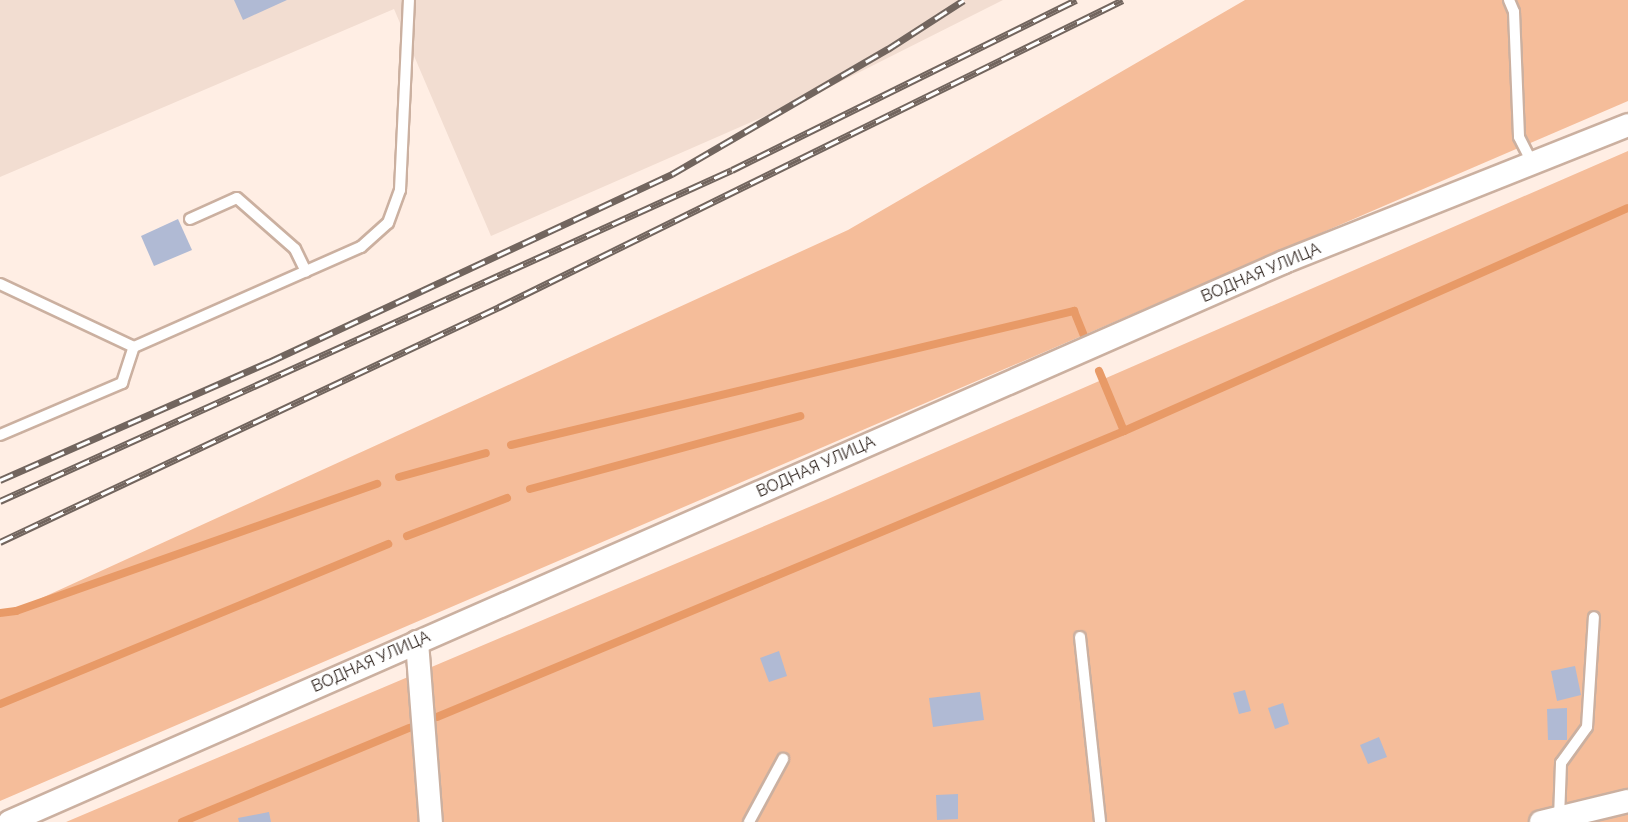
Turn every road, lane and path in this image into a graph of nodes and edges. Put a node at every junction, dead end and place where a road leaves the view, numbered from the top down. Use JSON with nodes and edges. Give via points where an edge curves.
{"nodes":[{"id":1,"x":410,"y":0,"type":"edge"},
{"id":2,"x":1509,"y":0,"type":"edge"},
{"id":3,"x":1628,"y":124,"type":"edge"},
{"id":4,"x":1533,"y":165,"type":"junction"},
{"id":5,"x":190,"y":219,"type":"dead end"},
{"id":6,"x":306,"y":272,"type":"junction"},
{"id":7,"x":0,"y":284,"type":"edge"},
{"id":8,"x":134,"y":347,"type":"junction"},
{"id":9,"x":0,"y":435,"type":"edge"},
{"id":10,"x":1594,"y":617,"type":"dead end"},
{"id":11,"x":1080,"y":637,"type":"dead end"},
{"id":12,"x":417,"y":642,"type":"junction"},
{"id":13,"x":783,"y":759,"type":"dead end"},
{"id":14,"x":1628,"y":801,"type":"edge"},
{"id":15,"x":1550,"y":820,"type":"edge"},
{"id":16,"x":9,"y":822,"type":"edge"},
{"id":17,"x":431,"y":822,"type":"edge"},
{"id":18,"x":749,"y":822,"type":"edge"},
{"id":19,"x":1100,"y":822,"type":"edge"}],
"edges":[{"from":1,"to":6,"type":"lane","via":[[400,190],[388,223],[361,247]]},
{"from":2,"to":4,"type":"lane","via":[[1514,12],[1519,137]]},
{"from":3,"to":4,"type":"street","name":"ВОДНАЯ УЛИЦА"},
{"from":4,"to":12,"type":"street","name":"ВОДНАЯ УЛИЦА","via":[[1284,262]]},
{"from":5,"to":6,"type":"lane","via":[[237,198],[295,249]]},
{"from":6,"to":8,"type":"lane"},
{"from":7,"to":8,"type":"lane"},
{"from":8,"to":9,"type":"lane","via":[[122,383]]},
{"from":10,"to":15,"type":"lane","via":[[1587,727],[1561,763]]},
{"from":11,"to":19,"type":"lane"},
{"from":12,"to":16,"type":"street","name":"ВОДНАЯ УЛИЦА"},
{"from":12,"to":17,"type":"street"},
{"from":13,"to":18,"type":"lane"},
{"from":14,"to":15,"type":"street"}]}
